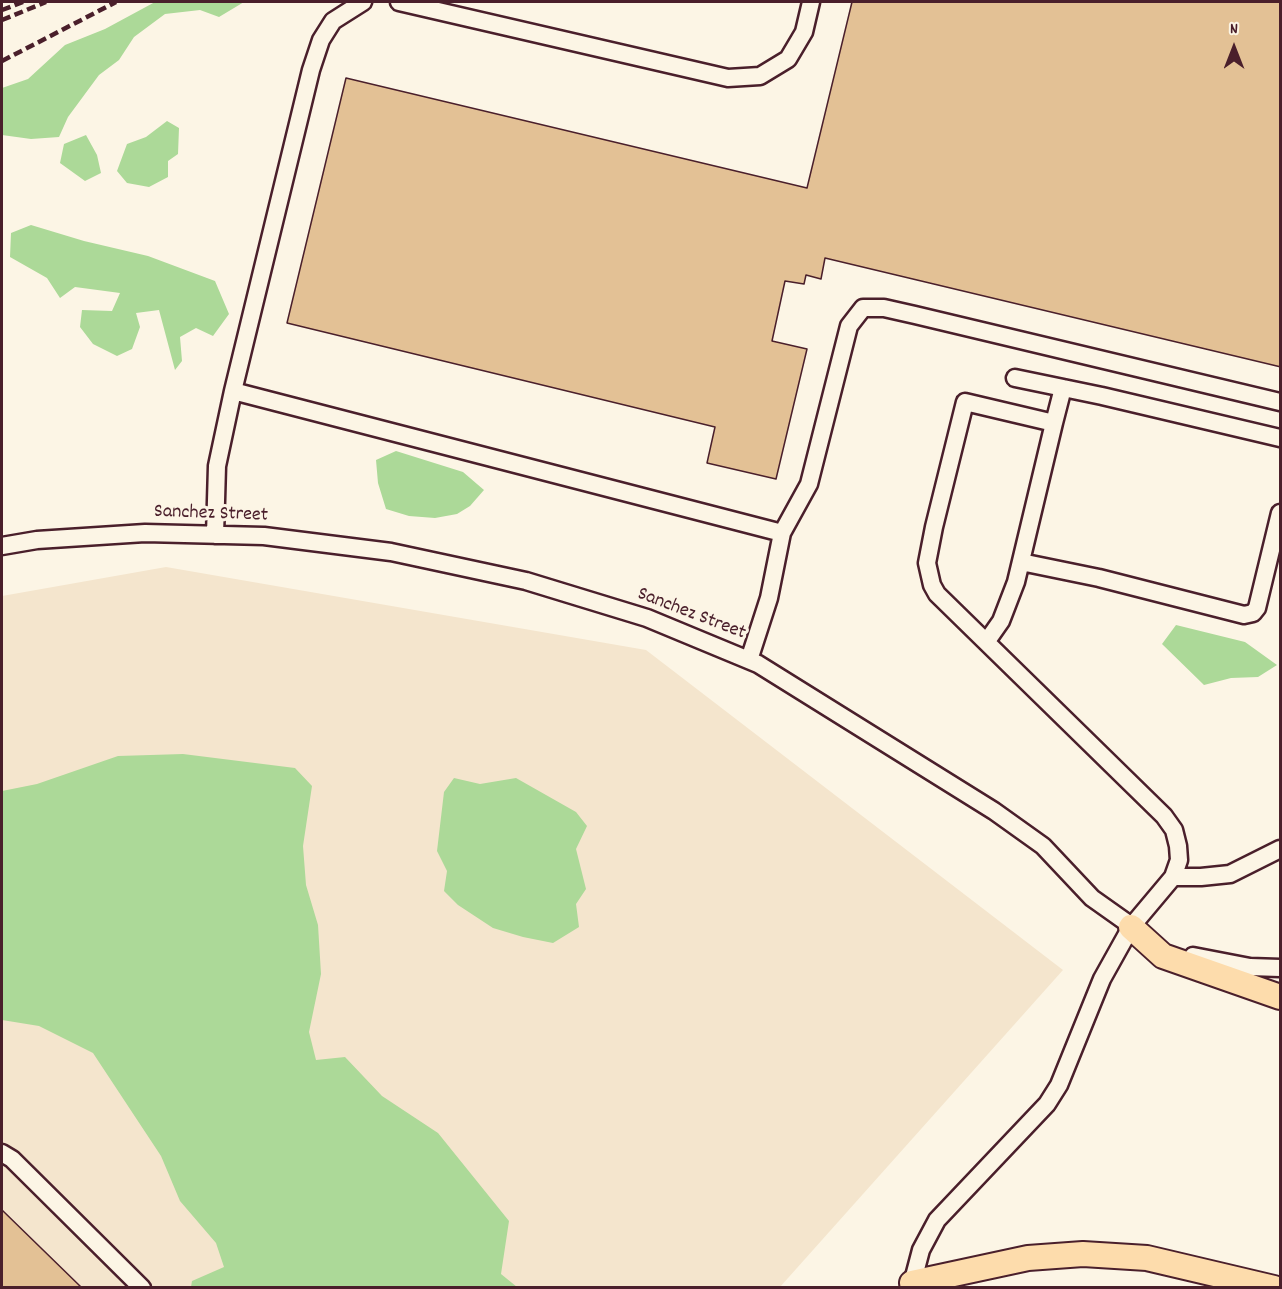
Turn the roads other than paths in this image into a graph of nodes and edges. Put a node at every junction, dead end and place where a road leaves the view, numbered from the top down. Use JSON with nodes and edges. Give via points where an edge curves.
{"nodes":[{"id":1,"x":363,"y":2,"type":"edge"},
{"id":2,"x":399,"y":2,"type":"edge"},
{"id":3,"x":811,"y":2,"type":"edge"},
{"id":4,"x":1015,"y":378,"type":"dead end"},
{"id":5,"x":1063,"y":388,"type":"junction"},
{"id":6,"x":233,"y":391,"type":"junction"},
{"id":7,"x":1281,"y":402,"type":"edge"},
{"id":8,"x":1054,"y":423,"type":"junction"},
{"id":9,"x":1281,"y":438,"type":"edge"},
{"id":10,"x":1281,"y":513,"type":"edge"},
{"id":11,"x":782,"y":533,"type":"junction"},
{"id":12,"x":214,"y":535,"type":"junction"},
{"id":13,"x":2,"y":546,"type":"edge"},
{"id":14,"x":1021,"y":562,"type":"junction"},
{"id":15,"x":987,"y":641,"type":"junction"},
{"id":16,"x":749,"y":660,"type":"junction"},
{"id":17,"x":1281,"y":849,"type":"edge"},
{"id":18,"x":1173,"y":877,"type":"junction"},
{"id":19,"x":1131,"y":927,"type":"junction"},
{"id":20,"x":1281,"y":968,"type":"edge"},
{"id":21,"x":1281,"y":996,"type":"edge"},
{"id":22,"x":2,"y":1153,"type":"edge"},
{"id":23,"x":910,"y":1286,"type":"edge"},
{"id":24,"x":142,"y":1287,"type":"edge"},
{"id":25,"x":1274,"y":1287,"type":"edge"}],
"edges":[{"from":1,"to":6,"type":"street","via":[[333,21],[321,40]]},
{"from":2,"to":3,"type":"street","via":[[728,78],[760,76],[788,59],[804,32]]},
{"from":4,"to":5,"type":"street"},
{"from":5,"to":8,"type":"street"},
{"from":5,"to":9,"type":"street"},
{"from":6,"to":11,"type":"street"},
{"from":6,"to":12,"type":"street","via":[[217,466]]},
{"from":7,"to":11,"type":"street","via":[[884,308],[864,308],[849,326],[809,484]]},
{"from":8,"to":14,"type":"street"},
{"from":8,"to":15,"type":"street","via":[[965,402],[927,563],[937,594]]},
{"from":10,"to":14,"type":"street","via":[[1257,608],[1244,615]]},
{"from":11,"to":16,"type":"street","via":[[769,598]]},
{"from":12,"to":13,"type":"street","name":"Sanchez Street","via":[[145,533]]},
{"from":12,"to":16,"type":"street","name":"Sanchez Street","via":[[264,536],[392,552],[526,581],[647,618]]},
{"from":14,"to":15,"type":"street","via":[[1009,605]]},
{"from":15,"to":18,"type":"street","via":[[1164,816],[1174,830],[1178,846],[1179,860]]},
{"from":16,"to":19,"type":"street","name":"Sanchez Street","via":[[994,811],[1043,846],[1092,898]]},
{"from":17,"to":18,"type":"street","via":[[1230,874]]},
{"from":18,"to":19,"type":"street"},
{"from":19,"to":20,"type":"street","name":"Sanchez Street","via":[[1174,950],[1210,961]]},
{"from":19,"to":21,"type":"highway","via":[[1163,956]]},
{"from":19,"to":23,"type":"street","via":[[1102,979],[1059,1085],[1047,1104],[937,1220],[921,1250]]},
{"from":22,"to":24,"type":"street"},
{"from":23,"to":25,"type":"highway","via":[[1028,1258],[1083,1254],[1147,1258]]}]}
